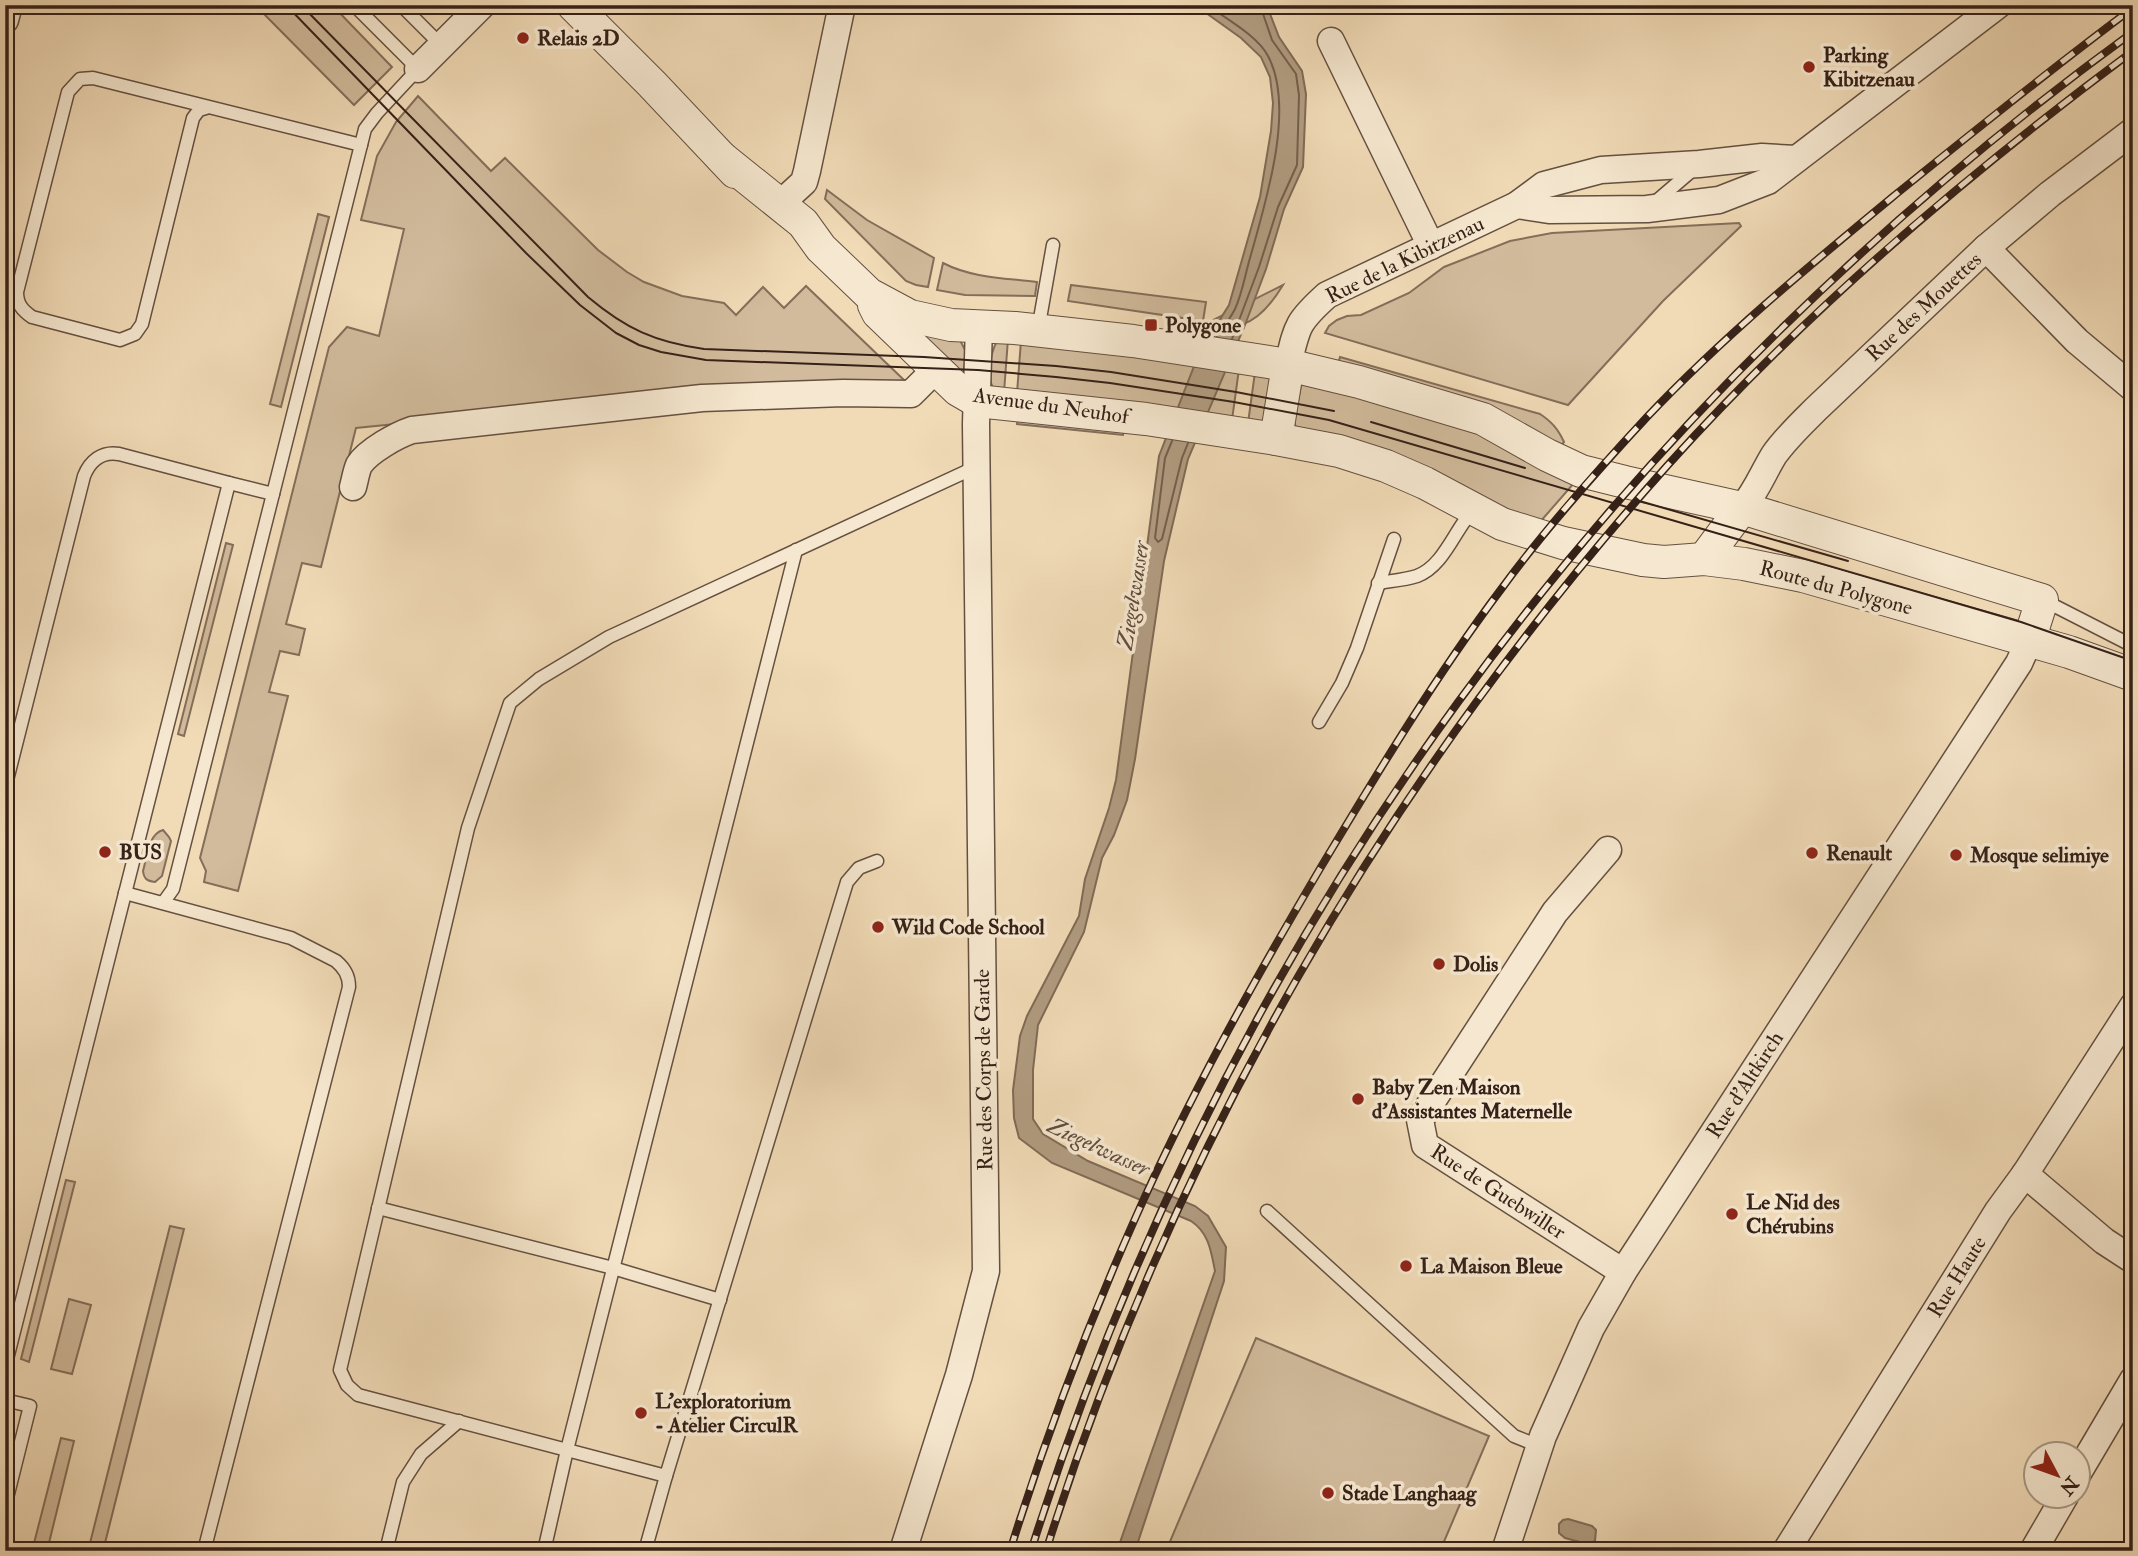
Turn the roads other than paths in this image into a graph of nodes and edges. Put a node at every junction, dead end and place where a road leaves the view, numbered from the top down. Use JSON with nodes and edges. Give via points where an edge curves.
{"nodes":[{"id":1,"x":9,"y":5,"type":"edge"},
{"id":2,"x":354,"y":5,"type":"edge"},
{"id":3,"x":401,"y":5,"type":"edge"},
{"id":4,"x":482,"y":5,"type":"edge"},
{"id":5,"x":573,"y":5,"type":"edge"},
{"id":6,"x":842,"y":5,"type":"edge"},
{"id":7,"x":1998,"y":5,"type":"edge"},
{"id":8,"x":5,"y":20,"type":"edge"},
{"id":9,"x":1331,"y":41,"type":"dead end"},
{"id":10,"x":442,"y":45,"type":"junction"},
{"id":11,"x":418,"y":69,"type":"junction"},
{"id":12,"x":209,"y":107,"type":"junction"},
{"id":13,"x":2133,"y":131,"type":"edge"},
{"id":14,"x":361,"y":145,"type":"junction"},
{"id":15,"x":722,"y":158,"type":"junction"},
{"id":16,"x":1796,"y":159,"type":"junction"},
{"id":17,"x":1699,"y":164,"type":"junction"},
{"id":18,"x":780,"y":204,"type":"junction"},
{"id":19,"x":1517,"y":205,"type":"junction"},
{"id":20,"x":1647,"y":209,"type":"junction"},
{"id":21,"x":1053,"y":245,"type":"dead end"},
{"id":22,"x":1431,"y":246,"type":"junction"},
{"id":23,"x":821,"y":248,"type":"junction"},
{"id":24,"x":1986,"y":248,"type":"junction"},
{"id":25,"x":869,"y":294,"type":"junction"},
{"id":26,"x":979,"y":326,"type":"junction"},
{"id":27,"x":1038,"y":330,"type":"junction"},
{"id":28,"x":1288,"y":365,"type":"junction"},
{"id":29,"x":936,"y":369,"type":"junction"},
{"id":30,"x":2133,"y":388,"type":"edge"},
{"id":31,"x":977,"y":401,"type":"junction"},
{"id":32,"x":1276,"y":439,"type":"junction"},
{"id":33,"x":977,"y":467,"type":"junction"},
{"id":34,"x":229,"y":483,"type":"junction"},
{"id":35,"x":353,"y":487,"type":"dead end"},
{"id":36,"x":273,"y":494,"type":"junction"},
{"id":37,"x":1742,"y":508,"type":"junction"},
{"id":38,"x":1474,"y":509,"type":"junction"},
{"id":39,"x":1394,"y":539,"type":"dead end"},
{"id":40,"x":796,"y":550,"type":"junction"},
{"id":41,"x":1704,"y":559,"type":"junction"},
{"id":42,"x":1378,"y":583,"type":"junction"},
{"id":43,"x":2042,"y":600,"type":"junction"},
{"id":44,"x":2029,"y":641,"type":"junction"},
{"id":45,"x":2133,"y":646,"type":"edge"},
{"id":46,"x":2133,"y":675,"type":"edge"},
{"id":47,"x":1319,"y":722,"type":"dead end"},
{"id":48,"x":5,"y":788,"type":"edge"},
{"id":49,"x":1608,"y":850,"type":"dead end"},
{"id":50,"x":877,"y":862,"type":"dead end"},
{"id":51,"x":125,"y":893,"type":"junction"},
{"id":52,"x":163,"y":903,"type":"junction"},
{"id":53,"x":2133,"y":1006,"type":"edge"},
{"id":54,"x":2025,"y":1174,"type":"junction"},
{"id":55,"x":378,"y":1208,"type":"junction"},
{"id":56,"x":1268,"y":1211,"type":"dead end"},
{"id":57,"x":2133,"y":1260,"type":"edge"},
{"id":58,"x":613,"y":1268,"type":"junction"},
{"id":59,"x":1623,"y":1272,"type":"junction"},
{"id":60,"x":720,"y":1300,"type":"junction"},
{"id":61,"x":5,"y":1367,"type":"edge"},
{"id":62,"x":2133,"y":1380,"type":"edge"},
{"id":63,"x":5,"y":1400,"type":"edge"},
{"id":64,"x":459,"y":1421,"type":"junction"},
{"id":65,"x":1539,"y":1446,"type":"junction"},
{"id":66,"x":2092,"y":1449,"type":"edge"},
{"id":67,"x":567,"y":1450,"type":"junction"},
{"id":68,"x":666,"y":1476,"type":"junction"},
{"id":69,"x":5,"y":1506,"type":"edge"},
{"id":70,"x":2057,"y":1510,"type":"edge"},
{"id":71,"x":204,"y":1551,"type":"edge"},
{"id":72,"x":386,"y":1551,"type":"edge"},
{"id":73,"x":544,"y":1551,"type":"edge"},
{"id":74,"x":645,"y":1551,"type":"edge"},
{"id":75,"x":903,"y":1551,"type":"edge"},
{"id":76,"x":1505,"y":1551,"type":"edge"},
{"id":77,"x":1786,"y":1551,"type":"edge"},
{"id":78,"x":2033,"y":1551,"type":"edge"}],
"edges":[{"from":1,"to":8,"type":"street"},
{"from":2,"to":11,"type":"lane"},
{"from":3,"to":10,"type":"lane"},
{"from":4,"to":10,"type":"street"},
{"from":5,"to":15,"type":"street","name":"Avenue du Neuhof"},
{"from":6,"to":18,"type":"street","via":[[804,181]]},
{"from":7,"to":16,"type":"street"},
{"from":9,"to":22,"type":"street"},
{"from":10,"to":11,"type":"street"},
{"from":11,"to":14,"type":"lane","via":[[369,122]]},
{"from":12,"to":12,"type":"lane","via":[[93,78],[73,85],[17,292],[20,308],[32,317],[120,340],[139,330],[193,118]]},
{"from":12,"to":14,"type":"lane"},
{"from":13,"to":24,"type":"street","name":"Rue des Mouettes"},
{"from":14,"to":36,"type":"lane"},
{"from":15,"to":18,"type":"street","name":"Avenue du Neuhof"},
{"from":15,"to":23,"type":"street","name":"Avenue du Neuhof","via":[[794,232]]},
{"from":16,"to":17,"type":"street","name":"Rue de la Kibitzenau","via":[[1762,157]]},
{"from":16,"to":20,"type":"street","via":[[1768,181],[1719,200]]},
{"from":17,"to":19,"type":"street","name":"Rue de la Kibitzenau","via":[[1601,170],[1545,185]]},
{"from":17,"to":20,"type":"lane"},
{"from":18,"to":23,"type":"street","name":"Avenue du Neuhof","via":[[803,223]]},
{"from":19,"to":20,"type":"street","via":[[1549,210]]},
{"from":19,"to":22,"type":"street","name":"Rue de la Kibitzenau"},
{"from":21,"to":27,"type":"lane"},
{"from":22,"to":28,"type":"street","name":"Rue de la Kibitzenau","via":[[1327,295],[1297,327]]},
{"from":23,"to":25,"type":"street","name":"Avenue du Neuhof"},
{"from":24,"to":30,"type":"street","via":[[2077,341]]},
{"from":24,"to":37,"type":"street","name":"Rue des Mouettes","via":[[1788,436]]},
{"from":25,"to":26,"type":"street","name":"Avenue du Neuhof","via":[[925,320]]},
{"from":25,"to":29,"type":"street","name":"Avenue du Neuhof","via":[[878,313]]},
{"from":26,"to":27,"type":"street","name":"Avenue du Neuhof"},
{"from":26,"to":31,"type":"street","name":"Rue des Corps de Garde"},
{"from":27,"to":28,"type":"street","name":"Avenue du Neuhof"},
{"from":28,"to":32,"type":"street"},
{"from":28,"to":37,"type":"street","name":"Avenue du Neuhof","via":[[1483,419],[1581,471]]},
{"from":29,"to":31,"type":"street","name":"Avenue du Neuhof"},
{"from":29,"to":35,"type":"street","via":[[911,394],[702,398],[412,430],[367,456]]},
{"from":31,"to":32,"type":"street","name":"Avenue du Neuhof"},
{"from":31,"to":33,"type":"street","name":"Rue des Corps de Garde"},
{"from":32,"to":38,"type":"street","name":"Avenue du Neuhof","via":[[1386,466]]},
{"from":33,"to":40,"type":"lane"},
{"from":33,"to":75,"type":"street","name":"Rue des Corps de Garde","via":[[986,1271],[959,1375]]},
{"from":34,"to":36,"type":"lane"},
{"from":34,"to":48,"type":"lane","via":[[119,454],[104,454],[91,463],[83,477]]},
{"from":34,"to":51,"type":"lane"},
{"from":36,"to":52,"type":"lane","via":[[173,889]]},
{"from":37,"to":41,"type":"street"},
{"from":37,"to":43,"type":"street"},
{"from":38,"to":41,"type":"street","name":"Avenue du Neuhof","via":[[1502,524],[1624,557],[1664,562]]},
{"from":38,"to":42,"type":"lane","via":[[1430,568],[1417,576]]},
{"from":39,"to":42,"type":"lane"},
{"from":40,"to":55,"type":"lane","via":[[608,636],[510,703],[468,828]]},
{"from":40,"to":58,"type":"lane"},
{"from":41,"to":44,"type":"street","name":"Route du Polygone","via":[[1803,576]]},
{"from":42,"to":47,"type":"lane","via":[[1357,648]]},
{"from":43,"to":44,"type":"street"},
{"from":43,"to":45,"type":"lane"},
{"from":44,"to":46,"type":"street","name":"Route du Polygone"},
{"from":44,"to":59,"type":"street","name":"Rue d'Altkirch"},
{"from":49,"to":59,"type":"street","name":"Rue de Guebwiller","via":[[1555,912],[1420,1120],[1425,1146]]},
{"from":50,"to":60,"type":"lane","via":[[859,868],[847,882]]},
{"from":51,"to":52,"type":"lane"},
{"from":51,"to":61,"type":"lane"},
{"from":52,"to":71,"type":"lane","via":[[291,937],[336,961],[349,980]]},
{"from":53,"to":54,"type":"street","name":"Rue Haute"},
{"from":54,"to":57,"type":"street"},
{"from":54,"to":77,"type":"street","name":"Rue Haute","via":[[1991,1220]]},
{"from":55,"to":58,"type":"lane"},
{"from":55,"to":64,"type":"lane","via":[[340,1370],[346,1385],[358,1395]]},
{"from":56,"to":65,"type":"lane","via":[[1514,1436]]},
{"from":58,"to":60,"type":"lane"},
{"from":58,"to":67,"type":"lane"},
{"from":59,"to":65,"type":"street","name":"Rue d'Altkirch","via":[[1591,1328]]},
{"from":60,"to":68,"type":"lane"},
{"from":62,"to":66,"type":"street"},
{"from":63,"to":69,"type":"lane","via":[[30,1406]]},
{"from":64,"to":67,"type":"lane"},
{"from":64,"to":72,"type":"lane","via":[[421,1454],[403,1482]]},
{"from":65,"to":76,"type":"street","name":"Rue d'Altkirch"},
{"from":67,"to":68,"type":"lane"},
{"from":67,"to":73,"type":"lane"},
{"from":68,"to":74,"type":"lane"},
{"from":70,"to":78,"type":"street"}]}
